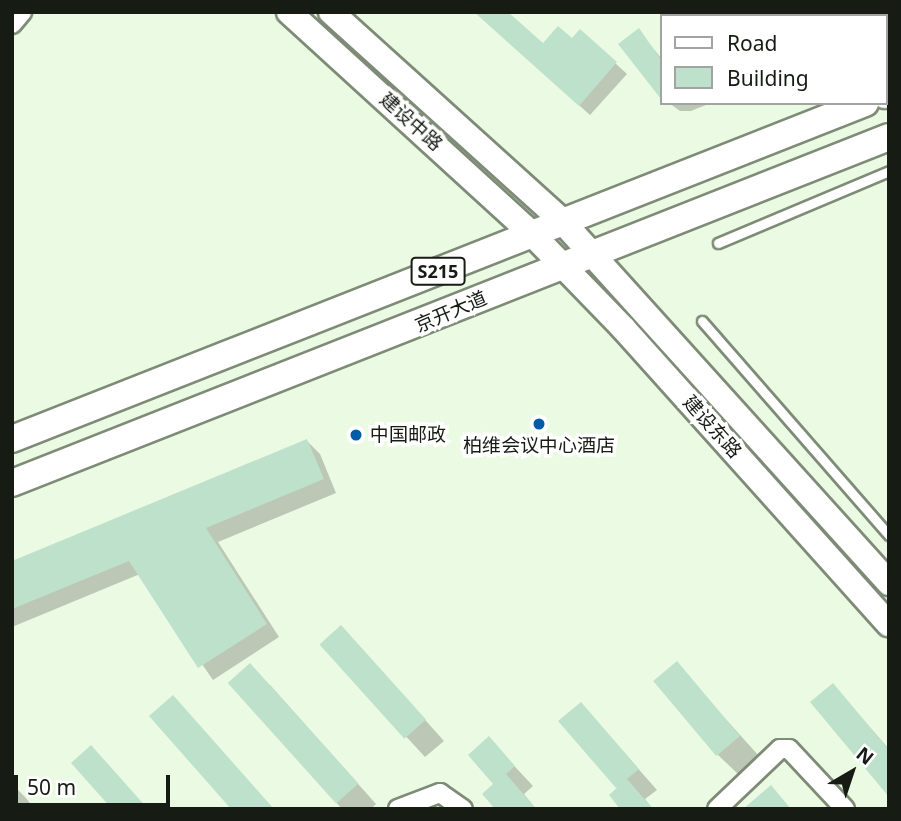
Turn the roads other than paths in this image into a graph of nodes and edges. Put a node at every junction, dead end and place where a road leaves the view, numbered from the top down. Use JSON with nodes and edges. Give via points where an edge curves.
{"nodes":[{"id":1,"x":22,"y":12,"type":"edge"},
{"id":2,"x":289,"y":12,"type":"edge"},
{"id":3,"x":331,"y":12,"type":"edge"},
{"id":4,"x":12,"y":24,"type":"edge"},
{"id":5,"x":859,"y":105,"type":"edge"},
{"id":6,"x":889,"y":137,"type":"edge"},
{"id":7,"x":889,"y":171,"type":"edge"},
{"id":8,"x":562,"y":221,"type":"junction"},
{"id":9,"x":532,"y":234,"type":"junction"},
{"id":10,"x":718,"y":243,"type":"dead end"},
{"id":11,"x":594,"y":253,"type":"junction"},
{"id":12,"x":562,"y":266,"type":"junction"},
{"id":13,"x":702,"y":321,"type":"dead end"},
{"id":14,"x":12,"y":439,"type":"edge"},
{"id":15,"x":12,"y":483,"type":"edge"},
{"id":16,"x":889,"y":536,"type":"edge"},
{"id":17,"x":889,"y":583,"type":"edge"},
{"id":18,"x":889,"y":624,"type":"edge"},
{"id":19,"x":398,"y":809,"type":"edge"},
{"id":20,"x":463,"y":809,"type":"edge"},
{"id":21,"x":718,"y":809,"type":"edge"},
{"id":22,"x":845,"y":809,"type":"edge"}],
"edges":[{"from":1,"to":4,"type":"street"},
{"from":2,"to":9,"type":"main road","name":"建设中路"},
{"from":3,"to":8,"type":"main road","name":"建设中路"},
{"from":5,"to":8,"type":"main road","number":"S215"},
{"from":6,"to":11,"type":"main road","name":"京开大道","number":"S215"},
{"from":7,"to":10,"type":"lane"},
{"from":8,"to":9,"type":"main road","number":"S215"},
{"from":8,"to":11,"type":"main road","name":"建设东路"},
{"from":9,"to":12,"type":"main road","name":"建设东路"},
{"from":9,"to":14,"type":"main road","number":"S215"},
{"from":11,"to":12,"type":"main road","name":"京开大道","number":"S215"},
{"from":11,"to":17,"type":"main road","name":"建设东路"},
{"from":12,"to":15,"type":"main road","name":"京开大道","number":"S215"},
{"from":12,"to":18,"type":"main road","name":"建设东路"},
{"from":13,"to":16,"type":"lane"},
{"from":19,"to":20,"type":"street","via":[[440,793]]},
{"from":21,"to":22,"type":"street","via":[[780,749],[789,749]]}]}
